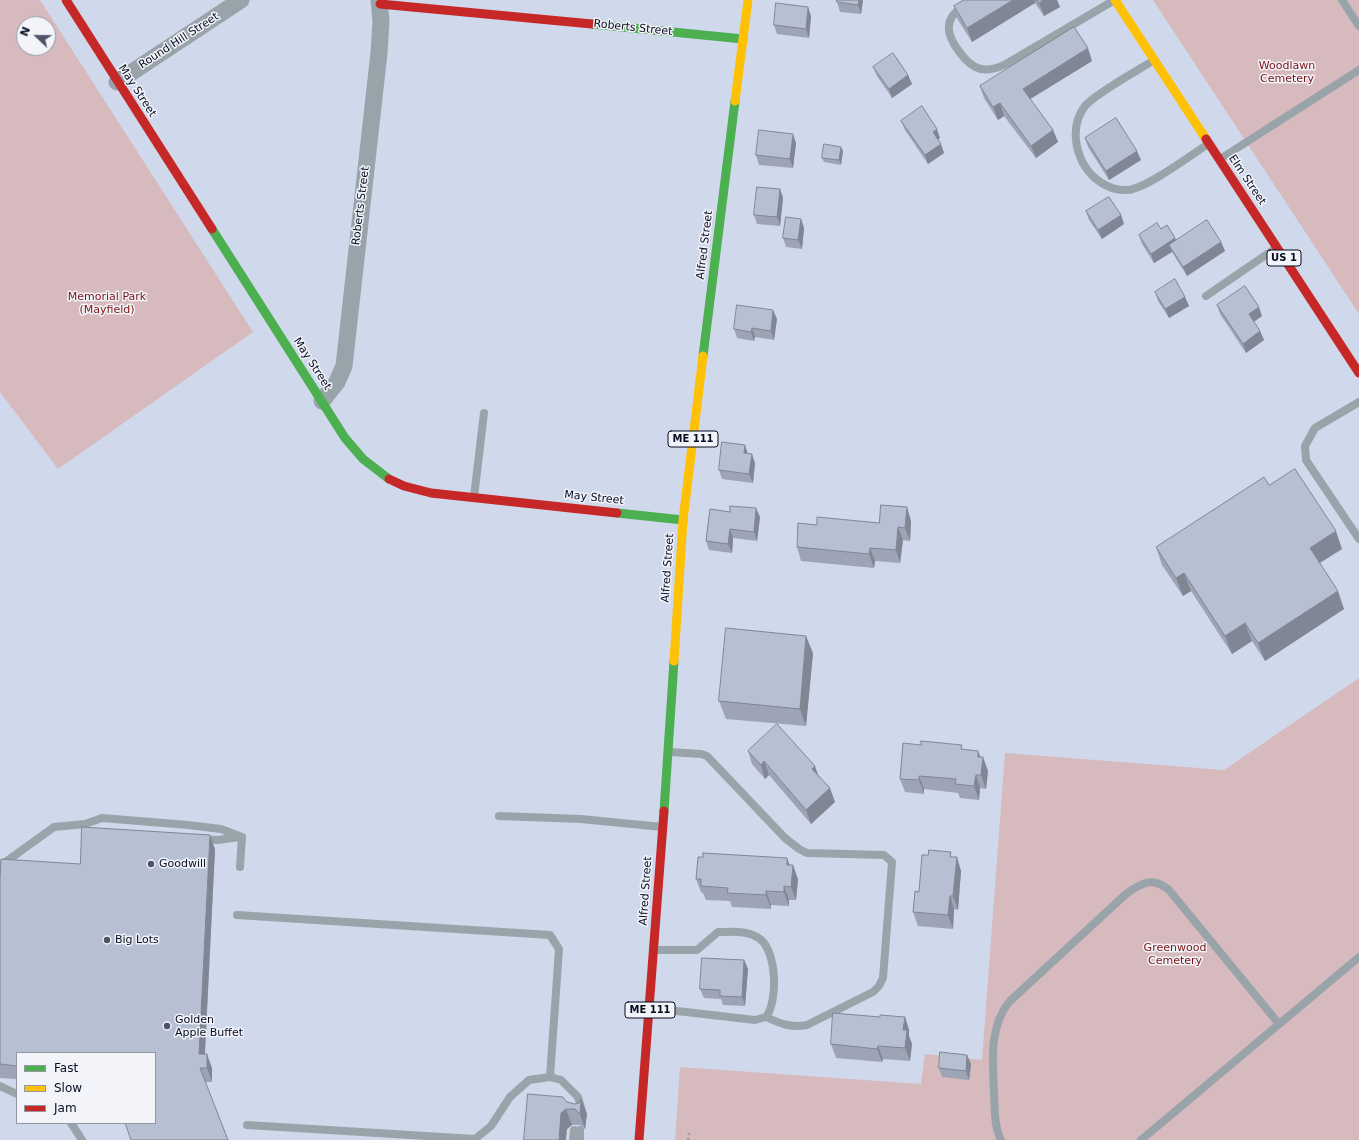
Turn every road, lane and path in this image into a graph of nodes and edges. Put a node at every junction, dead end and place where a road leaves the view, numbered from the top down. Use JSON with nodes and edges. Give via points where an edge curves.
{"nodes":[{"id":1,"x":66,"y":0,"type":"edge"},
{"id":2,"x":241,"y":0,"type":"edge"},
{"id":3,"x":748,"y":0,"type":"edge"},
{"id":4,"x":972,"y":0,"type":"edge"},
{"id":5,"x":1115,"y":0,"type":"edge"},
{"id":6,"x":1342,"y":0,"type":"edge"},
{"id":7,"x":380,"y":2,"type":"edge"},
{"id":8,"x":1359,"y":26,"type":"edge"},
{"id":9,"x":743,"y":39,"type":"junction"},
{"id":10,"x":1154,"y":60,"type":"junction"},
{"id":11,"x":1359,"y":70,"type":"edge"},
{"id":12,"x":117,"y":82,"type":"junction"},
{"id":13,"x":1208,"y":144,"type":"junction"},
{"id":14,"x":1219,"y":160,"type":"junction"},
{"id":15,"x":1278,"y":248,"type":"junction"},
{"id":16,"x":1206,"y":296,"type":"dead end"},
{"id":17,"x":1359,"y":373,"type":"edge"},
{"id":18,"x":322,"y":401,"type":"junction"},
{"id":19,"x":1359,"y":402,"type":"edge"},
{"id":20,"x":484,"y":413,"type":"dead end"},
{"id":21,"x":474,"y":498,"type":"junction"},
{"id":22,"x":683,"y":520,"type":"junction"},
{"id":23,"x":1359,"y":539,"type":"edge"},
{"id":24,"x":669,"y":752,"type":"junction"},
{"id":25,"x":499,"y":816,"type":"dead end"},
{"id":26,"x":85,"y":824,"type":"junction"},
{"id":27,"x":663,"y":827,"type":"junction"},
{"id":28,"x":95,"y":830,"type":"edge"},
{"id":29,"x":242,"y":837,"type":"junction"},
{"id":30,"x":194,"y":838,"type":"edge"},
{"id":31,"x":0,"y":866,"type":"edge"},
{"id":32,"x":240,"y":867,"type":"dead end"},
{"id":33,"x":237,"y":915,"type":"dead end"},
{"id":34,"x":654,"y":950,"type":"junction"},
{"id":35,"x":1359,"y":957,"type":"edge"},
{"id":36,"x":650,"y":1008,"type":"junction"},
{"id":37,"x":766,"y":1017,"type":"junction"},
{"id":38,"x":1279,"y":1024,"type":"junction"},
{"id":39,"x":550,"y":1077,"type":"junction"},
{"id":40,"x":0,"y":1086,"type":"edge"},
{"id":41,"x":16,"y":1094,"type":"edge"},
{"id":42,"x":578,"y":1114,"type":"edge"},
{"id":43,"x":72,"y":1124,"type":"edge"},
{"id":44,"x":247,"y":1125,"type":"dead end"},
{"id":45,"x":689,"y":1133,"type":"dead end"},
{"id":46,"x":475,"y":1139,"type":"edge"},
{"id":47,"x":82,"y":1140,"type":"edge"},
{"id":48,"x":574,"y":1140,"type":"edge"},
{"id":49,"x":580,"y":1140,"type":"edge"},
{"id":50,"x":639,"y":1140,"type":"edge"},
{"id":51,"x":688,"y":1140,"type":"edge"},
{"id":52,"x":1001,"y":1140,"type":"edge"},
{"id":53,"x":1141,"y":1140,"type":"edge"}],
"edges":[{"from":1,"to":12,"type":"main road","name":"May Street"},
{"from":2,"to":12,"type":"street","name":"Round Hill Street"},
{"from":3,"to":9,"type":"main road","name":"Alfred Street","number":"ME 111"},
{"from":4,"to":5,"type":"lane","via":[[956,12],[950,20],[948,29],[962,58],[978,69],[990,70],[1006,64]]},
{"from":5,"to":10,"type":"main road","name":"Elm Street","number":"US 1"},
{"from":6,"to":8,"type":"lane"},
{"from":7,"to":9,"type":"main road","name":"Roberts Street"},
{"from":7,"to":18,"type":"street","name":"Roberts Street","via":[[379,53],[344,366],[337,382]]},
{"from":9,"to":22,"type":"main road","name":"Alfred Street","number":"ME 111"},
{"from":10,"to":13,"type":"main road","name":"Elm Street","number":"US 1"},
{"from":10,"to":13,"type":"lane","via":[[1085,106],[1078,118],[1075,141],[1080,158],[1101,184],[1128,190],[1142,186]]},
{"from":11,"to":14,"type":"lane"},
{"from":12,"to":18,"type":"main road","name":"May Street"},
{"from":13,"to":14,"type":"main road","name":"Elm Street","number":"US 1"},
{"from":14,"to":15,"type":"main road","name":"Elm Street","number":"US 1"},
{"from":15,"to":16,"type":"lane"},
{"from":15,"to":17,"type":"main road","name":"Elm Street","number":"US 1"},
{"from":18,"to":21,"type":"main road","name":"May Street","via":[[356,452],[385,478],[400,486],[419,491]]},
{"from":19,"to":23,"type":"lane","via":[[1315,428],[1305,446],[1306,460]]},
{"from":20,"to":21,"type":"lane"},
{"from":21,"to":22,"type":"main road","name":"May Street"},
{"from":22,"to":24,"type":"main road","name":"Alfred Street","number":"ME 111"},
{"from":24,"to":27,"type":"main road","name":"Alfred Street","number":"ME 111"},
{"from":24,"to":37,"type":"lane","via":[[707,756],[785,838],[807,853],[884,855],[892,862],[883,978],[879,986],[873,992],[807,1024],[789,1026]]},
{"from":25,"to":27,"type":"lane","via":[[581,819]]},
{"from":26,"to":28,"type":"lane"},
{"from":26,"to":29,"type":"lane","via":[[102,818],[188,825],[221,829]]},
{"from":26,"to":31,"type":"lane","via":[[54,827]]},
{"from":27,"to":34,"type":"main road","name":"Alfred Street","number":"ME 111"},
{"from":29,"to":30,"type":"lane","via":[[218,840]]},
{"from":29,"to":32,"type":"lane"},
{"from":33,"to":39,"type":"lane","via":[[550,935],[559,949]]},
{"from":34,"to":36,"type":"main road","name":"Alfred Street","number":"ME 111"},
{"from":34,"to":37,"type":"lane","via":[[697,950],[718,932],[748,933],[761,940],[773,965],[773,1004]]},
{"from":35,"to":38,"type":"lane"},
{"from":36,"to":37,"type":"lane","via":[[755,1020]]},
{"from":36,"to":50,"type":"main road","name":"Alfred Street","number":"ME 111"},
{"from":38,"to":52,"type":"lane","via":[[1169,890],[1154,881],[1144,882],[1126,894],[1010,1001],[1004,1010],[997,1026],[992,1057],[994,1115]]},
{"from":38,"to":53,"type":"lane"},
{"from":39,"to":42,"type":"lane","via":[[561,1080],[571,1088],[580,1102]]},
{"from":39,"to":46,"type":"lane","via":[[530,1080],[521,1087],[510,1097],[491,1126]]},
{"from":40,"to":41,"type":"lane"},
{"from":43,"to":47,"type":"lane"},
{"from":44,"to":46,"type":"lane"},
{"from":45,"to":51,"type":"path"},
{"from":48,"to":49,"type":"lane","via":[[577,1130]]}]}
